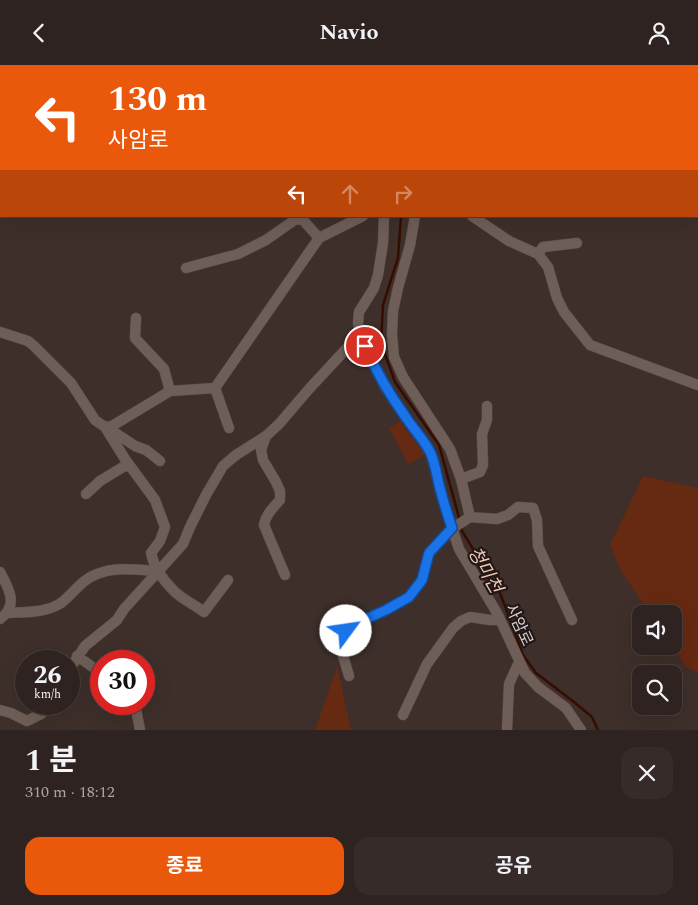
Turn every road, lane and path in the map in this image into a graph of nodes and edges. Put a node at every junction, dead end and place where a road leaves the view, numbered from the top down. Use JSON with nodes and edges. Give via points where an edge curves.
{"nodes":[{"id":1,"x":361,"y":217,"type":"edge"},
{"id":2,"x":384,"y":217,"type":"edge"},
{"id":3,"x":415,"y":217,"type":"edge"},
{"id":4,"x":474,"y":217,"type":"edge"},
{"id":5,"x":319,"y":238,"type":"junction"},
{"id":6,"x":577,"y":243,"type":"dead end"},
{"id":7,"x":538,"y":254,"type":"junction"},
{"id":8,"x":186,"y":268,"type":"dead end"},
{"id":9,"x":136,"y":318,"type":"dead end"},
{"id":10,"x":0,"y":332,"type":"edge"},
{"id":11,"x":360,"y":334,"type":"junction"},
{"id":12,"x":698,"y":385,"type":"edge"},
{"id":13,"x":215,"y":388,"type":"junction"},
{"id":14,"x":170,"y":391,"type":"junction"},
{"id":15,"x":487,"y":406,"type":"dead end"},
{"id":16,"x":105,"y":427,"type":"junction"},
{"id":17,"x":229,"y":428,"type":"dead end"},
{"id":18,"x":266,"y":436,"type":"junction"},
{"id":19,"x":160,"y":461,"type":"dead end"},
{"id":20,"x":128,"y":464,"type":"junction"},
{"id":21,"x":461,"y":479,"type":"junction"},
{"id":22,"x":86,"y":494,"type":"dead end"},
{"id":23,"x":470,"y":517,"type":"junction"},
{"id":24,"x":452,"y":528,"type":"junction"},
{"id":25,"x":158,"y":571,"type":"junction"},
{"id":26,"x":0,"y":572,"type":"edge"},
{"id":27,"x":284,"y":575,"type":"dead end"},
{"id":28,"x":228,"y":580,"type":"dead end"},
{"id":29,"x":4,"y":616,"type":"edge"},
{"id":30,"x":500,"y":620,"type":"junction"},
{"id":31,"x":572,"y":620,"type":"dead end"},
{"id":32,"x":80,"y":653,"type":"edge"},
{"id":33,"x":519,"y":662,"type":"junction"},
{"id":34,"x":349,"y":676,"type":"dead end"},
{"id":35,"x":0,"y":710,"type":"edge"},
{"id":36,"x":15,"y":715,"type":"edge"},
{"id":37,"x":15,"y":715,"type":"edge"},
{"id":38,"x":39,"y":715,"type":"edge"},
{"id":39,"x":137,"y":715,"type":"edge"},
{"id":40,"x":403,"y":715,"type":"dead end"},
{"id":41,"x":140,"y":730,"type":"edge"},
{"id":42,"x":507,"y":730,"type":"edge"},
{"id":43,"x":581,"y":730,"type":"edge"}],
"edges":[{"from":1,"to":5,"type":"street"},
{"from":2,"to":11,"type":"street","name":"사암로","via":[[384,243],[378,275],[359,312]]},
{"from":3,"to":21,"type":"street","via":[[393,311],[394,357],[403,377],[450,449]]},
{"from":4,"to":7,"type":"street","via":[[509,241]]},
{"from":5,"to":8,"type":"street","via":[[303,220],[296,219],[238,254]]},
{"from":5,"to":13,"type":"street"},
{"from":6,"to":7,"type":"street","via":[[543,247]]},
{"from":7,"to":12,"type":"street","via":[[548,267],[564,312],[590,345]]},
{"from":9,"to":14,"type":"street","via":[[135,338],[164,369]]},
{"from":10,"to":16,"type":"street","via":[[34,346],[70,383],[95,420]]},
{"from":11,"to":18,"type":"street"},
{"from":11,"to":24,"type":"street","name":"사암로","via":[[385,387],[431,455]]},
{"from":13,"to":14,"type":"street"},
{"from":13,"to":17,"type":"street"},
{"from":14,"to":16,"type":"street","via":[[112,426]]},
{"from":15,"to":21,"type":"street","via":[[482,434],[483,465],[480,472]]},
{"from":16,"to":19,"type":"street"},
{"from":16,"to":20,"type":"street"},
{"from":18,"to":25,"type":"street","via":[[223,466],[183,543]]},
{"from":18,"to":27,"type":"street","via":[[261,450],[263,461],[280,491],[280,500],[271,509],[264,525]]},
{"from":20,"to":22,"type":"street"},
{"from":20,"to":25,"type":"street","via":[[155,500],[165,527],[152,553]]},
{"from":21,"to":23,"type":"street"},
{"from":23,"to":24,"type":"street"},
{"from":23,"to":31,"type":"street","via":[[497,519],[518,507],[533,509],[538,546]]},
{"from":24,"to":30,"type":"street","name":"사암로","via":[[459,549]]},
{"from":24,"to":34,"type":"street","via":[[429,553],[422,580],[409,597],[340,636]]},
{"from":25,"to":28,"type":"street","via":[[174,592],[204,612]]},
{"from":25,"to":29,"type":"street","via":[[114,569],[96,574],[86,579],[61,603],[48,609]]},
{"from":25,"to":32,"type":"street","via":[[117,621]]},
{"from":26,"to":29,"type":"street","via":[[12,600]]},
{"from":30,"to":33,"type":"street","name":"사암로"},
{"from":30,"to":40,"type":"street","via":[[470,617],[460,621],[427,664]]},
{"from":33,"to":42,"type":"street","via":[[509,684]]},
{"from":33,"to":43,"type":"street","name":"사암로","via":[[538,687],[566,708]]},
{"from":35,"to":37,"type":"street"},
{"from":36,"to":38,"type":"street","via":[[27,721]]},
{"from":39,"to":41,"type":"street"}]}
